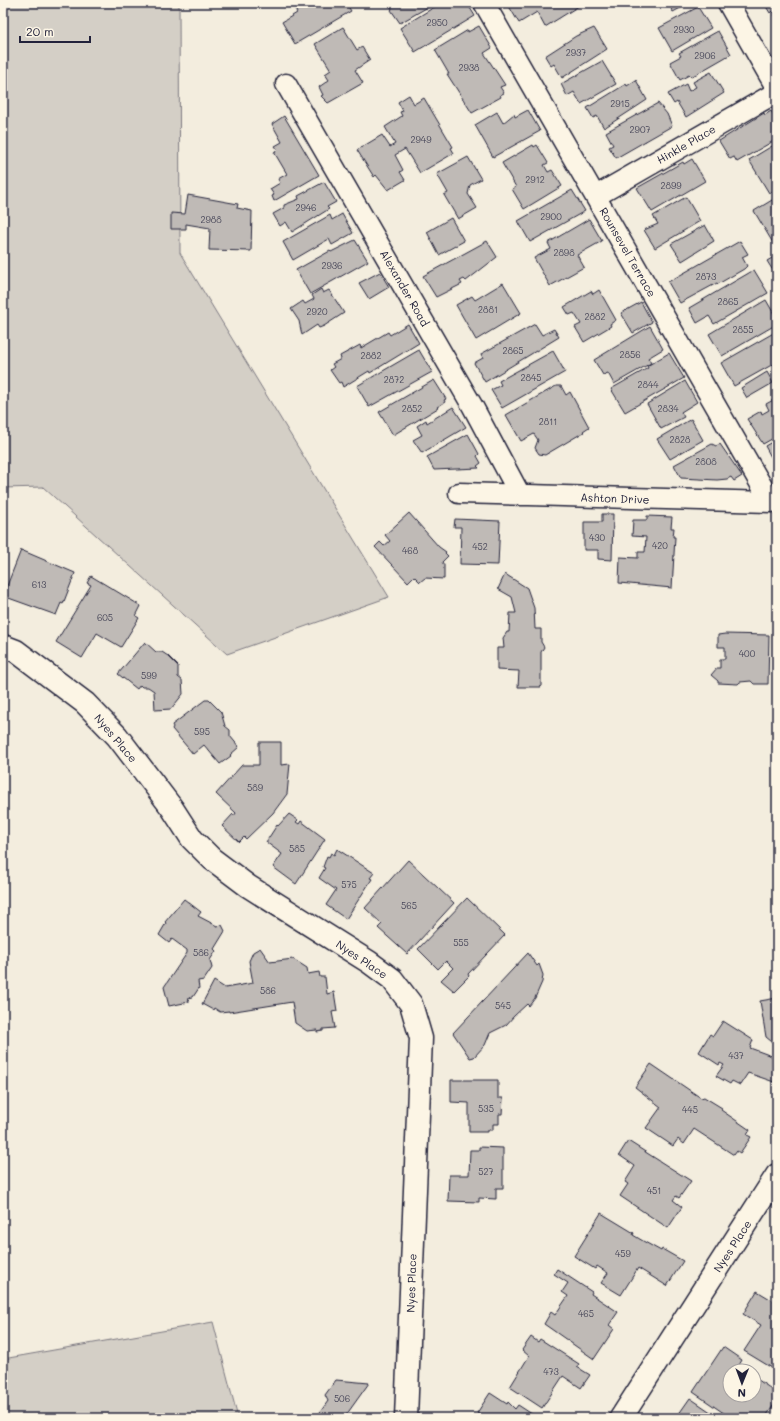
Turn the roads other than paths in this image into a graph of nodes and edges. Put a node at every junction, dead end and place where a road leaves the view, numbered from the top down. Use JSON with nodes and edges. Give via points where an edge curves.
{"nodes":[{"id":1,"x":484,"y":3,"type":"edge"},
{"id":2,"x":728,"y":3,"type":"edge"},
{"id":3,"x":286,"y":84,"type":"dead end"},
{"id":4,"x":777,"y":90,"type":"edge"},
{"id":5,"x":596,"y":196,"type":"junction"},
{"id":6,"x":459,"y":494,"type":"dead end"},
{"id":7,"x":520,"y":495,"type":"junction"},
{"id":8,"x":771,"y":502,"type":"joint"},
{"id":9,"x":3,"y":646,"type":"edge"},
{"id":10,"x":777,"y":1175,"type":"edge"},
{"id":11,"x":406,"y":1418,"type":"edge"},
{"id":12,"x":621,"y":1418,"type":"edge"}],
"edges":[{"from":1,"to":5,"type":"street","name":"Rounsevel Terrace"},
{"from":2,"to":4,"type":"street"},
{"from":3,"to":7,"type":"street","name":"Alexander Road","via":[[474,407]]},
{"from":4,"to":5,"type":"street","name":"Hinkle Place"},
{"from":5,"to":8,"type":"street","name":"Rounsevel Terrace"},
{"from":6,"to":7,"type":"street","name":"Ashton Drive"},
{"from":7,"to":8,"type":"street","name":"Ashton Drive"},
{"from":9,"to":11,"type":"street","name":"Nyes Place","via":[[16,652],[85,703],[117,736],[172,808],[192,840],[212,859],[274,903],[369,962],[392,979],[411,1004],[421,1038]]},
{"from":10,"to":12,"type":"street","name":"Nyes Place"}]}
